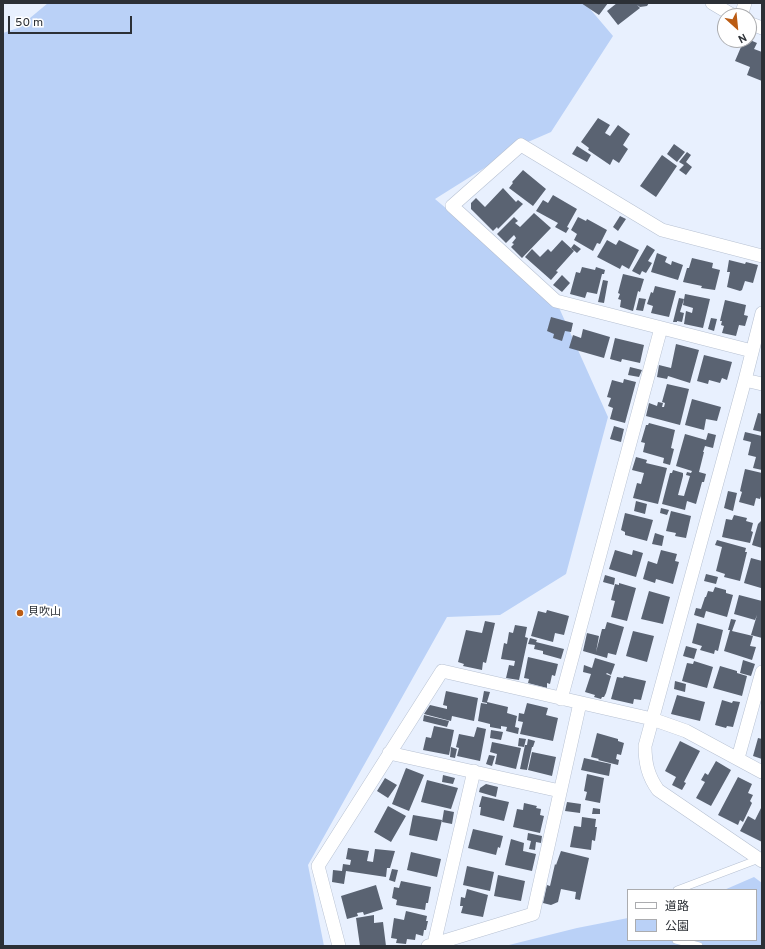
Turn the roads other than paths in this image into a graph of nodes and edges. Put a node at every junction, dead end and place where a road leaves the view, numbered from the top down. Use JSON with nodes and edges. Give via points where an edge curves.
{"nodes":[{"id":1,"x":762,"y":256,"type":"edge"},
{"id":2,"x":762,"y":313,"type":"edge"},
{"id":3,"x":661,"y":328,"type":"junction"},
{"id":4,"x":752,"y":351,"type":"junction"},
{"id":5,"x":745,"y":380,"type":"junction"},
{"id":6,"x":762,"y":384,"type":"edge"},
{"id":7,"x":762,"y":672,"type":"edge"},
{"id":8,"x":561,"y":699,"type":"junction"},
{"id":9,"x":580,"y":703,"type":"junction"},
{"id":10,"x":652,"y":719,"type":"junction"},
{"id":11,"x":389,"y":753,"type":"junction"},
{"id":12,"x":738,"y":758,"type":"junction"},
{"id":13,"x":474,"y":771,"type":"junction"},
{"id":14,"x":762,"y":772,"type":"edge"},
{"id":15,"x":560,"y":791,"type":"junction"},
{"id":16,"x":760,"y":860,"type":"edge"},
{"id":17,"x":680,"y":889,"type":"edge"},
{"id":18,"x":680,"y":941,"type":"edge"},
{"id":19,"x":431,"y":945,"type":"edge"},
{"id":20,"x":339,"y":946,"type":"edge"},
{"id":21,"x":699,"y":946,"type":"edge"}],
"edges":[{"from":1,"to":3,"type":"street","via":[[662,230],[521,146],[452,206],[556,301]]},
{"from":2,"to":4,"type":"street"},
{"from":3,"to":4,"type":"street"},
{"from":3,"to":8,"type":"street"},
{"from":4,"to":5,"type":"street"},
{"from":5,"to":6,"type":"street"},
{"from":5,"to":10,"type":"street"},
{"from":7,"to":12,"type":"street"},
{"from":8,"to":9,"type":"street"},
{"from":8,"to":11,"type":"street","via":[[442,671]]},
{"from":9,"to":10,"type":"street"},
{"from":9,"to":15,"type":"street"},
{"from":10,"to":12,"type":"street","via":[[686,731]]},
{"from":10,"to":16,"type":"street","via":[[645,746],[645,758],[649,775],[658,790]]},
{"from":11,"to":13,"type":"street"},
{"from":11,"to":20,"type":"street","via":[[318,866]]},
{"from":12,"to":14,"type":"street"},
{"from":13,"to":15,"type":"street"},
{"from":13,"to":19,"type":"street"},
{"from":15,"to":19,"type":"street","via":[[533,914]]},
{"from":16,"to":17,"type":"lane"},
{"from":18,"to":21,"type":"lane"}]}
